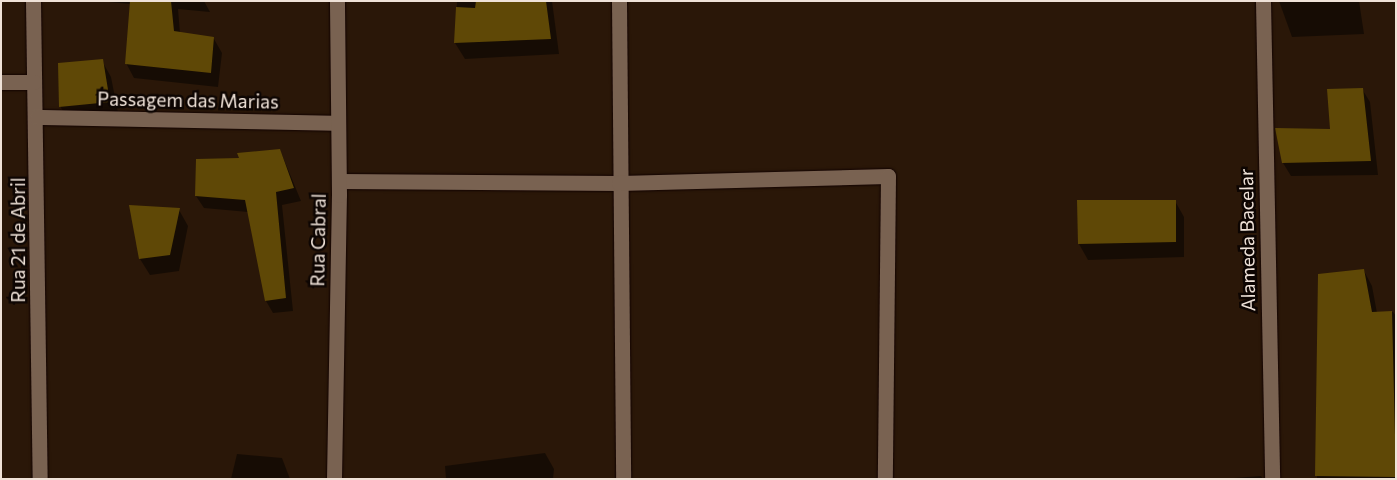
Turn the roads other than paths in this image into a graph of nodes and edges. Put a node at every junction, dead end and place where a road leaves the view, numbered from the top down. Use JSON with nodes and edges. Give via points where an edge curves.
{"nodes":[{"id":1,"x":33,"y":1,"type":"edge"},
{"id":2,"x":336,"y":1,"type":"edge"},
{"id":3,"x":619,"y":1,"type":"edge"},
{"id":4,"x":1263,"y":1,"type":"edge"},
{"id":5,"x":1,"y":82,"type":"edge"},
{"id":6,"x":34,"y":82,"type":"junction"},
{"id":7,"x":37,"y":118,"type":"junction"},
{"id":8,"x":338,"y":123,"type":"junction"},
{"id":9,"x":339,"y":181,"type":"junction"},
{"id":10,"x":618,"y":183,"type":"junction"},
{"id":11,"x":40,"y":479,"type":"edge"},
{"id":12,"x":334,"y":479,"type":"edge"},
{"id":13,"x":623,"y":479,"type":"edge"},
{"id":14,"x":885,"y":479,"type":"edge"},
{"id":15,"x":1272,"y":479,"type":"edge"}],
"edges":[{"from":1,"to":6,"type":"street","name":"Rua 21 de Abril"},
{"from":2,"to":8,"type":"street","name":"Rua Cabral"},
{"from":3,"to":10,"type":"street"},
{"from":4,"to":15,"type":"street","name":"Alameda Bacelar"},
{"from":5,"to":6,"type":"street"},
{"from":6,"to":7,"type":"street","name":"Rua 21 de Abril"},
{"from":7,"to":8,"type":"street","name":"Passagem das Marias"},
{"from":7,"to":11,"type":"street","name":"Rua 21 de Abril"},
{"from":8,"to":9,"type":"street","name":"Rua Cabral"},
{"from":9,"to":10,"type":"street"},
{"from":9,"to":12,"type":"street","name":"Rua Cabral"},
{"from":10,"to":13,"type":"street"},
{"from":10,"to":14,"type":"street","via":[[888,176]]}]}
